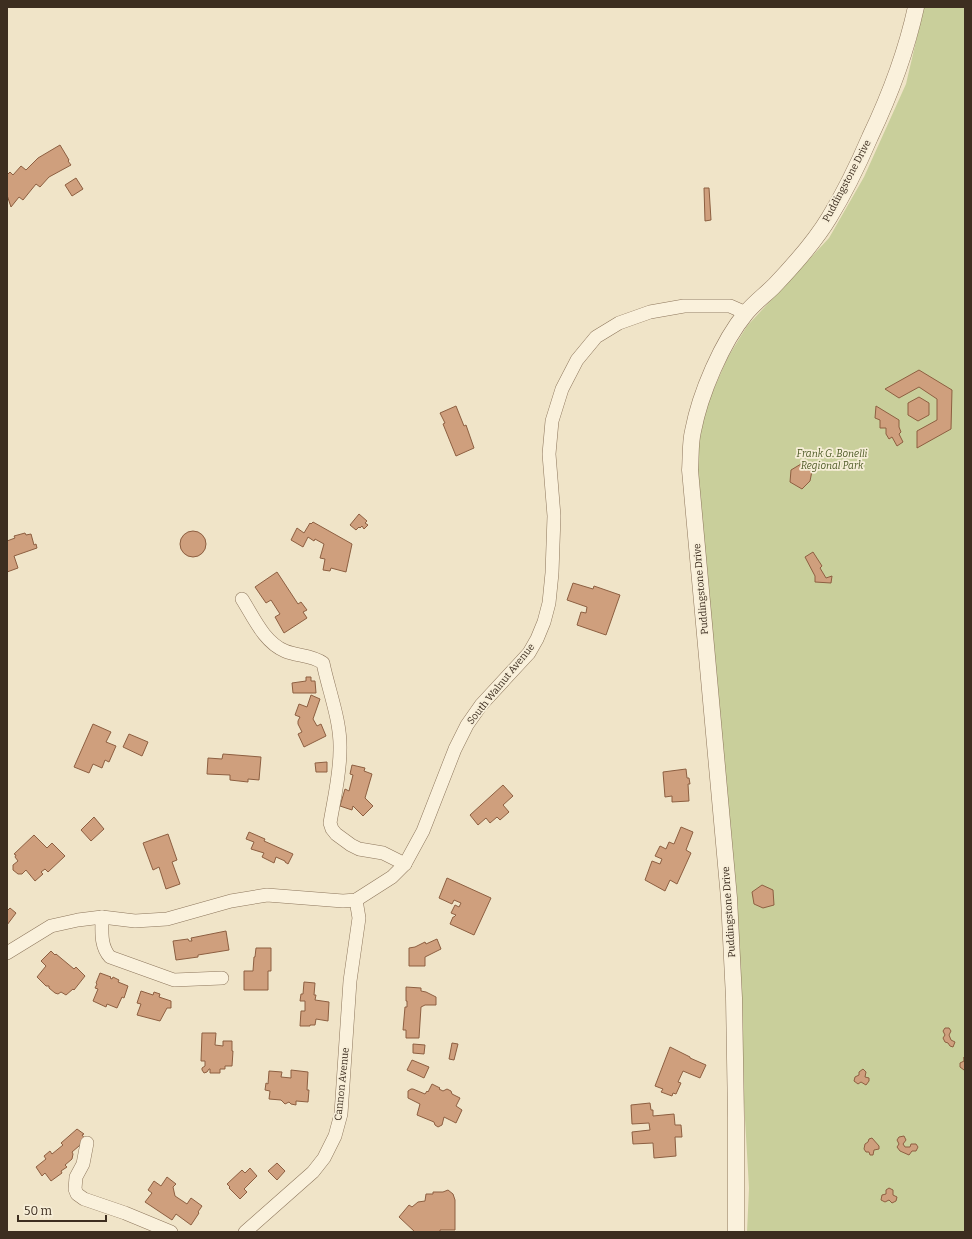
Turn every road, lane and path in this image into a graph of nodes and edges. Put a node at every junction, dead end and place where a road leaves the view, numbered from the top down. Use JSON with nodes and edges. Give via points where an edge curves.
{"nodes":[{"id":1,"x":916,"y":7,"type":"edge"},
{"id":2,"x":746,"y":313,"type":"junction"},
{"id":3,"x":242,"y":599,"type":"dead end"},
{"id":4,"x":406,"y":864,"type":"junction"},
{"id":5,"x":356,"y":900,"type":"junction"},
{"id":6,"x":102,"y":917,"type":"junction"},
{"id":7,"x":7,"y":953,"type":"edge"},
{"id":8,"x":222,"y":978,"type":"dead end"},
{"id":9,"x":87,"y":1143,"type":"dead end"},
{"id":10,"x":171,"y":1232,"type":"edge"},
{"id":11,"x":245,"y":1232,"type":"edge"},
{"id":12,"x":736,"y":1232,"type":"edge"}],
"edges":[{"from":1,"to":2,"type":"street","name":"Puddingstone Drive","via":[[900,68],[856,168],[829,218],[805,251]]},
{"from":2,"to":4,"type":"street","name":"South Walnut Avenue","via":[[730,306],[684,306],[650,312],[619,323],[596,338],[577,360],[562,389],[552,421],[549,454],[554,516],[552,573],[544,622],[529,653],[481,705],[467,725],[423,831]]},
{"from":2,"to":12,"type":"street","name":"Puddingstone Drive","via":[[731,334],[704,392],[692,431],[690,470],[729,898],[734,998]]},
{"from":3,"to":4,"type":"street","via":[[275,646],[323,663],[336,715],[340,750],[338,780],[330,823],[332,829],[359,849],[383,853]]},
{"from":4,"to":5,"type":"street","name":"South Walnut Avenue","via":[[392,878]]},
{"from":5,"to":6,"type":"street","name":"South Walnut Avenue","via":[[266,896],[231,901],[168,919],[135,921]]},
{"from":5,"to":11,"type":"street","name":"Cannon Avenue","via":[[359,918],[350,981],[340,1114],[335,1136],[324,1158],[313,1172]]},
{"from":6,"to":7,"type":"street","name":"South Walnut Avenue","via":[[51,926]]},
{"from":6,"to":8,"type":"street","via":[[102,937],[105,952],[110,957],[174,980]]},
{"from":9,"to":10,"type":"street","via":[[84,1164],[76,1177],[77,1194],[84,1199]]}]}
